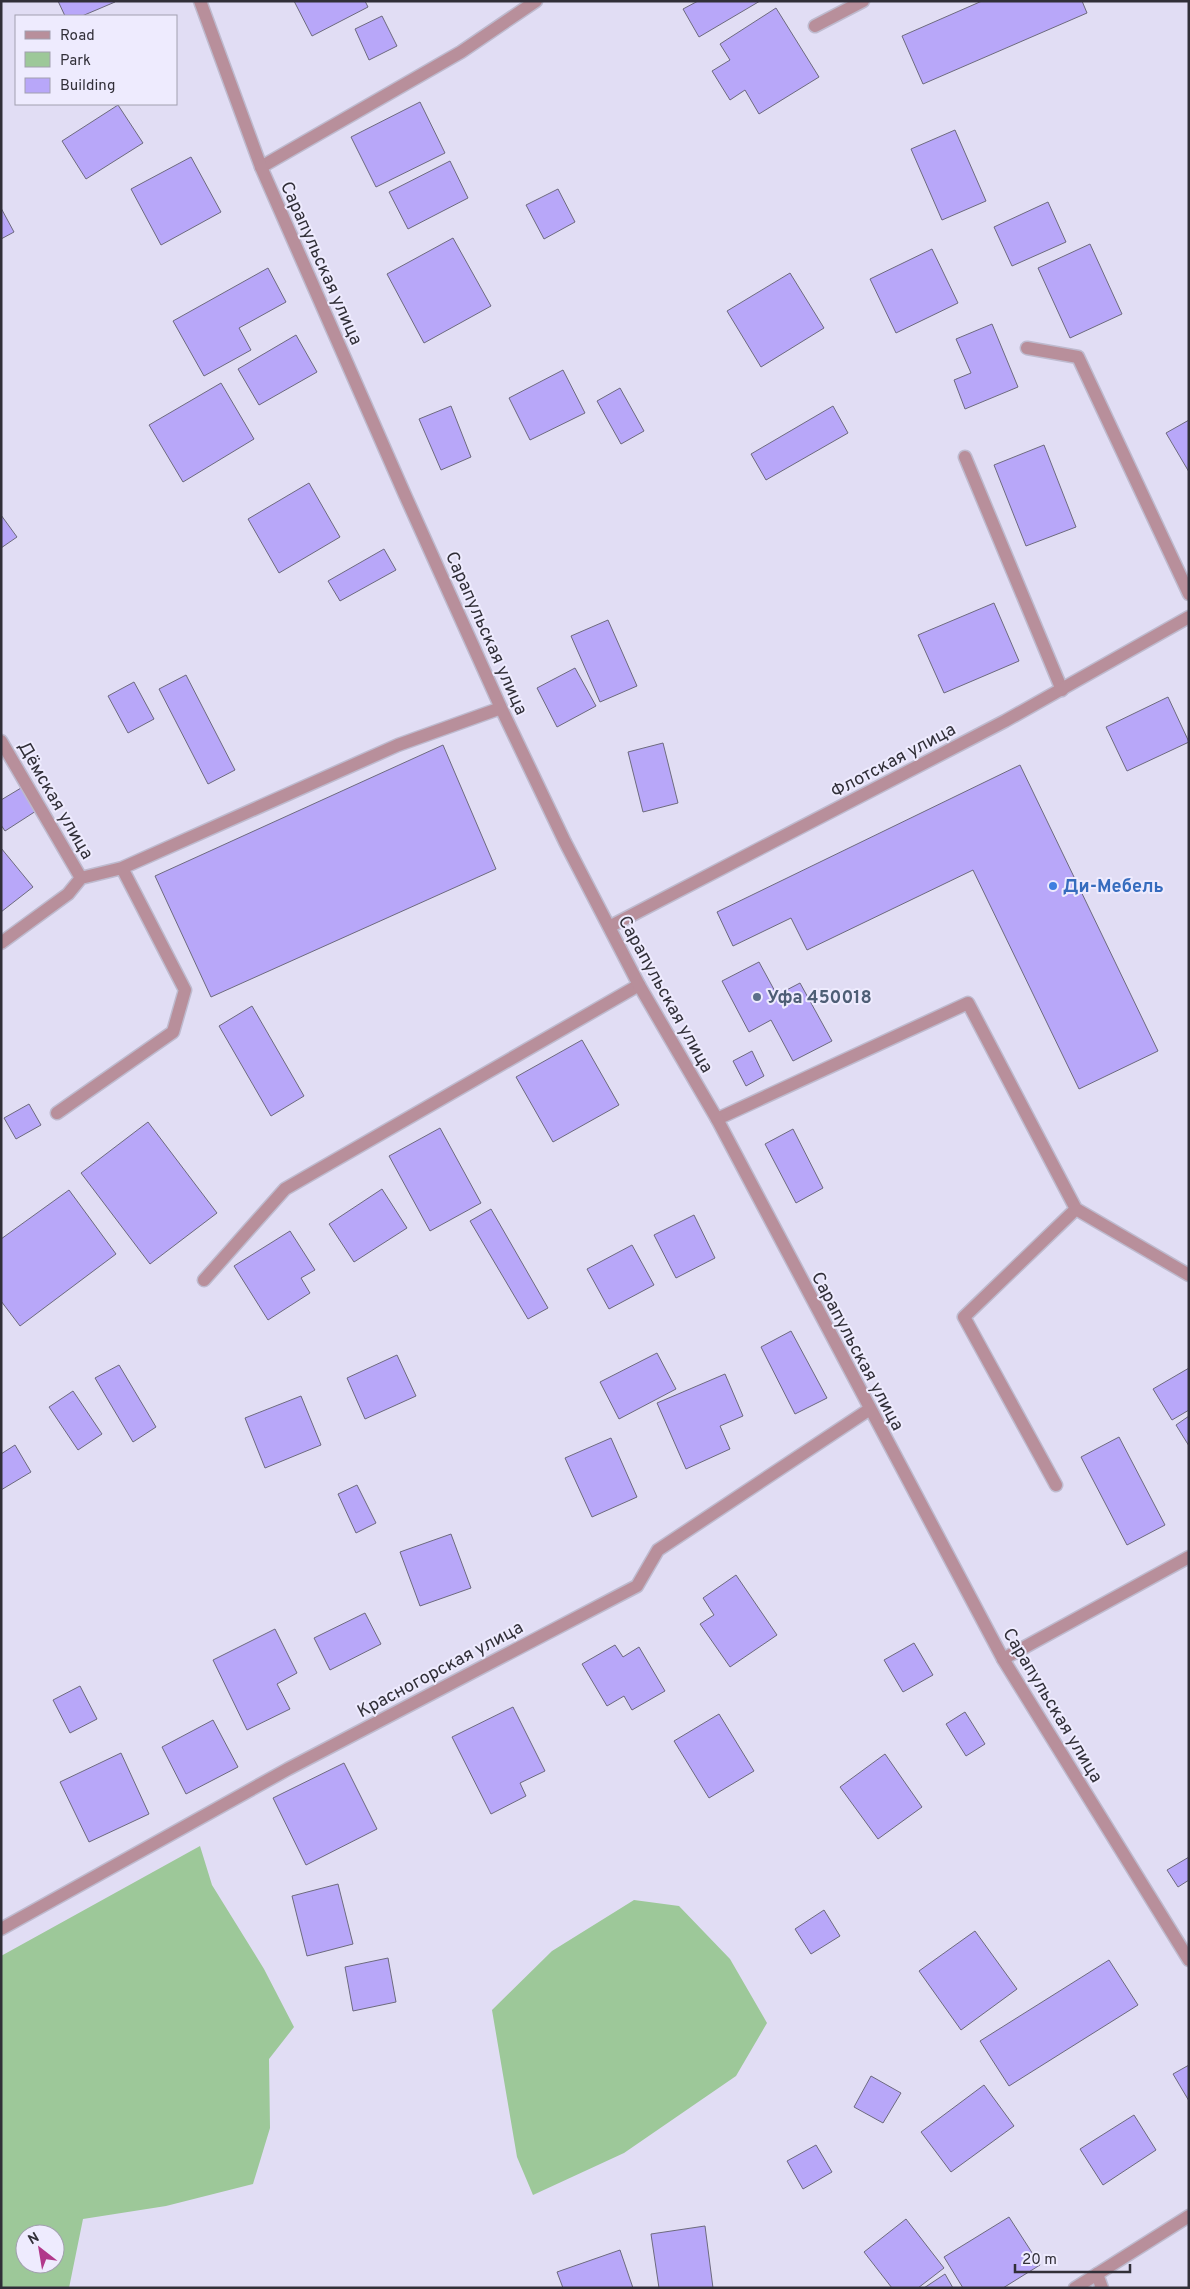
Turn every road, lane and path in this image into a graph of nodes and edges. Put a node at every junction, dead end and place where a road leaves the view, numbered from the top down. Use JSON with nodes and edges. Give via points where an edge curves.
{"nodes":[{"id":1,"x":200,"y":1,"type":"edge"},
{"id":2,"x":536,"y":1,"type":"edge"},
{"id":3,"x":863,"y":1,"type":"edge"},
{"id":4,"x":815,"y":26,"type":"dead end"},
{"id":5,"x":261,"y":167,"type":"junction"},
{"id":6,"x":1027,"y":348,"type":"dead end"},
{"id":7,"x":965,"y":457,"type":"dead end"},
{"id":8,"x":1189,"y":594,"type":"edge"},
{"id":9,"x":1189,"y":617,"type":"edge"},
{"id":10,"x":1062,"y":690,"type":"junction"},
{"id":11,"x":502,"y":708,"type":"junction"},
{"id":12,"x":1,"y":741,"type":"edge"},
{"id":13,"x":122,"y":868,"type":"junction"},
{"id":14,"x":81,"y":878,"type":"junction"},
{"id":15,"x":609,"y":927,"type":"junction"},
{"id":16,"x":1,"y":943,"type":"edge"},
{"id":17,"x":638,"y":985,"type":"junction"},
{"id":18,"x":57,"y":1113,"type":"dead end"},
{"id":19,"x":717,"y":1119,"type":"junction"},
{"id":20,"x":1076,"y":1209,"type":"junction"},
{"id":21,"x":1189,"y":1275,"type":"edge"},
{"id":22,"x":204,"y":1280,"type":"dead end"},
{"id":23,"x":870,"y":1409,"type":"junction"},
{"id":24,"x":1056,"y":1485,"type":"dead end"},
{"id":25,"x":1189,"y":1556,"type":"edge"},
{"id":26,"x":1003,"y":1659,"type":"junction"},
{"id":27,"x":1,"y":1929,"type":"edge"},
{"id":28,"x":1189,"y":1960,"type":"edge"},
{"id":29,"x":1189,"y":2216,"type":"edge"},
{"id":30,"x":1097,"y":2274,"type":"junction"},
{"id":31,"x":1075,"y":2288,"type":"edge"},
{"id":32,"x":1102,"y":2288,"type":"edge"}],
"edges":[{"from":1,"to":5,"type":"street","name":"Сарапульская улица"},
{"from":2,"to":5,"type":"street","via":[[461,52]]},
{"from":3,"to":4,"type":"street"},
{"from":5,"to":11,"type":"street","name":"Сарапульская улица"},
{"from":6,"to":8,"type":"street","via":[[1078,357]]},
{"from":7,"to":10,"type":"street"},
{"from":9,"to":10,"type":"street","name":"Флотская улица"},
{"from":10,"to":15,"type":"street","name":"Флотская улица"},
{"from":11,"to":13,"type":"street","via":[[398,745]]},
{"from":11,"to":15,"type":"street","name":"Сарапульская улица"},
{"from":12,"to":14,"type":"street","name":"Дёмская улица"},
{"from":13,"to":14,"type":"street"},
{"from":13,"to":18,"type":"street","via":[[185,990],[173,1032]]},
{"from":14,"to":16,"type":"street","via":[[68,894]]},
{"from":15,"to":17,"type":"street","name":"Сарапульская улица"},
{"from":17,"to":19,"type":"street","name":"Сарапульская улица"},
{"from":17,"to":22,"type":"street","via":[[284,1189]]},
{"from":19,"to":20,"type":"street","via":[[968,1003]]},
{"from":19,"to":23,"type":"street","name":"Сарапульская улица"},
{"from":20,"to":21,"type":"street"},
{"from":20,"to":24,"type":"street","via":[[964,1317]]},
{"from":23,"to":26,"type":"street","name":"Сарапульская улица"},
{"from":23,"to":27,"type":"street","name":"Красногорская улица","via":[[658,1550],[637,1586],[288,1768]]},
{"from":25,"to":26,"type":"street"},
{"from":26,"to":28,"type":"street","name":"Сарапульская улица"},
{"from":29,"to":30,"type":"street"},
{"from":30,"to":31,"type":"street"},
{"from":30,"to":32,"type":"street"}]}
